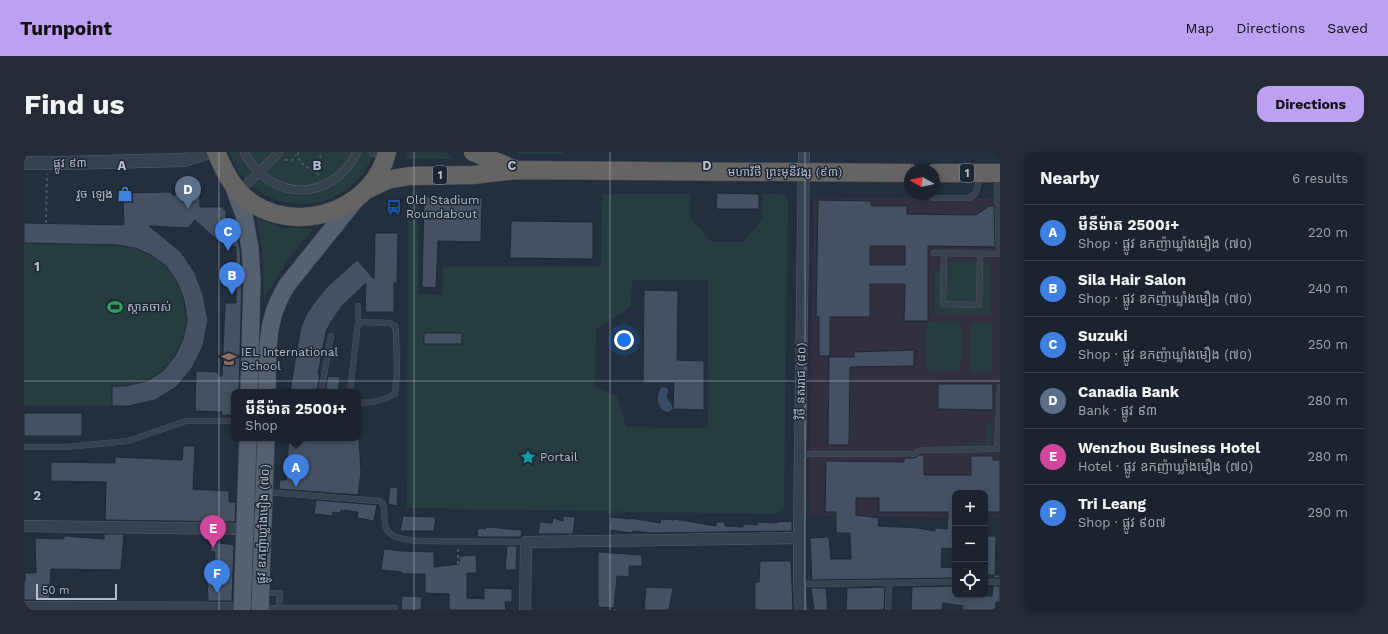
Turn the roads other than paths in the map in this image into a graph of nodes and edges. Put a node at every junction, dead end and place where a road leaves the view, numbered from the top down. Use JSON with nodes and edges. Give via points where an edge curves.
{"nodes":[{"id":1,"x":210,"y":152,"type":"edge"},
{"id":2,"x":216,"y":152,"type":"edge"},
{"id":3,"x":244,"y":152,"type":"edge"},
{"id":4,"x":279,"y":152,"type":"edge"},
{"id":5,"x":357,"y":152,"type":"edge"},
{"id":6,"x":473,"y":152,"type":"edge"},
{"id":7,"x":804,"y":152,"type":"edge"},
{"id":8,"x":382,"y":153,"type":"edge"},
{"id":9,"x":181,"y":156,"type":"edge"},
{"id":10,"x":24,"y":163,"type":"edge"},
{"id":11,"x":517,"y":170,"type":"junction"},
{"id":12,"x":804,"y":172,"type":"junction"},
{"id":13,"x":258,"y":173,"type":"junction"},
{"id":14,"x":904,"y":173,"type":"edge"},
{"id":15,"x":940,"y":173,"type":"edge"},
{"id":16,"x":993,"y":173,"type":"edge"},
{"id":17,"x":236,"y":189,"type":"junction"},
{"id":18,"x":363,"y":193,"type":"junction"},
{"id":19,"x":940,"y":198,"type":"edge"},
{"id":20,"x":944,"y":252,"type":"junction"},
{"id":21,"x":934,"y":253,"type":"dead end"},
{"id":22,"x":980,"y":254,"type":"junction"},
{"id":23,"x":999,"y":254,"type":"edge"},
{"id":24,"x":358,"y":306,"type":"dead end"},
{"id":25,"x":358,"y":322,"type":"junction"},
{"id":26,"x":331,"y":336,"type":"dead end"},
{"id":27,"x":1000,"y":387,"type":"edge"},
{"id":28,"x":249,"y":389,"type":"edge"},
{"id":29,"x":268,"y":389,"type":"edge"},
{"id":30,"x":322,"y":389,"type":"edge"},
{"id":31,"x":350,"y":389,"type":"edge"},
{"id":32,"x":361,"y":403,"type":"edge"},
{"id":33,"x":231,"y":422,"type":"edge"},
{"id":34,"x":248,"y":441,"type":"edge"},
{"id":35,"x":266,"y":441,"type":"edge"},
{"id":36,"x":24,"y":446,"type":"edge"},
{"id":37,"x":999,"y":450,"type":"edge"},
{"id":38,"x":800,"y":454,"type":"junction"},
{"id":39,"x":264,"y":492,"type":"junction"},
{"id":40,"x":24,"y":526,"type":"edge"},
{"id":41,"x":244,"y":529,"type":"junction"},
{"id":42,"x":798,"y":538,"type":"junction"},
{"id":43,"x":526,"y":542,"type":"junction"},
{"id":44,"x":952,"y":582,"type":"edge"},
{"id":45,"x":988,"y":582,"type":"edge"},
{"id":46,"x":1000,"y":582,"type":"edge"},
{"id":47,"x":889,"y":583,"type":"junction"},
{"id":48,"x":799,"y":584,"type":"junction"},
{"id":49,"x":260,"y":604,"type":"edge"},
{"id":50,"x":24,"y":608,"type":"edge"},
{"id":51,"x":279,"y":608,"type":"junction"},
{"id":52,"x":396,"y":608,"type":"dead end"},
{"id":53,"x":242,"y":609,"type":"edge"},
{"id":54,"x":525,"y":610,"type":"edge"},
{"id":55,"x":802,"y":610,"type":"edge"},
{"id":56,"x":888,"y":610,"type":"edge"}],
"edges":[{"from":1,"to":9,"type":"street","name":"ផ្លូវ ៩៣"},
{"from":2,"to":17,"type":"highway","number":"1"},
{"from":3,"to":13,"type":"street"},
{"from":4,"to":13,"type":"street"},
{"from":5,"to":13,"type":"street","via":[[344,172],[321,186],[308,190],[281,187]]},
{"from":6,"to":11,"type":"highway","name":"មហាវិថី ព្រះមុនីវង្ស (៩៣)","number":"1"},
{"from":7,"to":12,"type":"street","name":"វិថី នគររាជ (៨០)"},
{"from":8,"to":18,"type":"highway","number":"1","via":[[377,175]]},
{"from":9,"to":10,"type":"street","name":"ផ្លូវ ៩៣"},
{"from":11,"to":12,"type":"highway","name":"មហាវិថី ព្រះមុនីវង្ស (៩៣)","number":"1"},
{"from":11,"to":18,"type":"highway","name":"មហាវិថី ព្រះមុនីវង្ស (៩៣)","number":"1","via":[[473,175],[409,176],[387,180]]},
{"from":12,"to":14,"type":"highway","name":"មហាវិថី ព្រះមុនីវង្ស (៩៣)","number":"1"},
{"from":12,"to":38,"type":"street","name":"វិថី នគររាជ (៨០)"},
{"from":13,"to":17,"type":"street"},
{"from":15,"to":16,"type":"highway","number":"1"},
{"from":16,"to":19,"type":"lane","via":[[969,198]]},
{"from":16,"to":23,"type":"lane"},
{"from":17,"to":18,"type":"highway","number":"1","via":[[255,205],[284,216],[304,218],[333,212]]},
{"from":17,"to":28,"type":"main road","via":[[250,248],[252,280]]},
{"from":18,"to":29,"type":"main road","via":[[287,285],[279,300],[270,336]]},
{"from":20,"to":21,"type":"lane"},
{"from":20,"to":22,"type":"lane"},
{"from":20,"to":22,"type":"lane","via":[[942,304],[979,305]]},
{"from":22,"to":23,"type":"lane"},
{"from":24,"to":25,"type":"lane"},
{"from":25,"to":31,"type":"lane"},
{"from":25,"to":32,"type":"lane","via":[[390,323],[395,326],[396,332],[395,394],[374,402]]},
{"from":26,"to":30,"type":"lane"},
{"from":27,"to":37,"type":"lane"},
{"from":33,"to":36,"type":"lane","via":[[186,421],[128,441],[67,447]]},
{"from":34,"to":41,"type":"main road","name":"ផ្លូវ ឧកញ៉ាឃ្លាំងមឿង (៧០)"},
{"from":35,"to":39,"type":"main road","name":"ផ្លូវ ឧកញ៉ាឃ្លាំងមឿង (៧០)"},
{"from":37,"to":38,"type":"lane","via":[[921,450],[914,454]]},
{"from":38,"to":42,"type":"street","name":"វិថី នគររាជ (៨០)"},
{"from":39,"to":43,"type":"lane","via":[[379,501],[385,510],[385,525],[392,536],[418,541]]},
{"from":39,"to":49,"type":"main road","name":"ផ្លូវ ឧកញ៉ាឃ្លាំងមឿង (៧០)"},
{"from":40,"to":41,"type":"street"},
{"from":41,"to":53,"type":"main road","name":"ផ្លូវ ឧកញ៉ាឃ្លាំងមឿង (៧០)"},
{"from":42,"to":43,"type":"street"},
{"from":42,"to":48,"type":"street","name":"វិថី នគររាជ (៨០)"},
{"from":43,"to":54,"type":"street"},
{"from":44,"to":47,"type":"lane"},
{"from":45,"to":46,"type":"lane"},
{"from":47,"to":48,"type":"lane"},
{"from":47,"to":56,"type":"lane"},
{"from":48,"to":55,"type":"street","name":"វិថី នគររាជ (៨០)"},
{"from":49,"to":51,"type":"lane"},
{"from":49,"to":51,"type":"lane","via":[[280,593]]},
{"from":49,"to":53,"type":"street"},
{"from":50,"to":53,"type":"street"},
{"from":51,"to":52,"type":"lane"}]}
